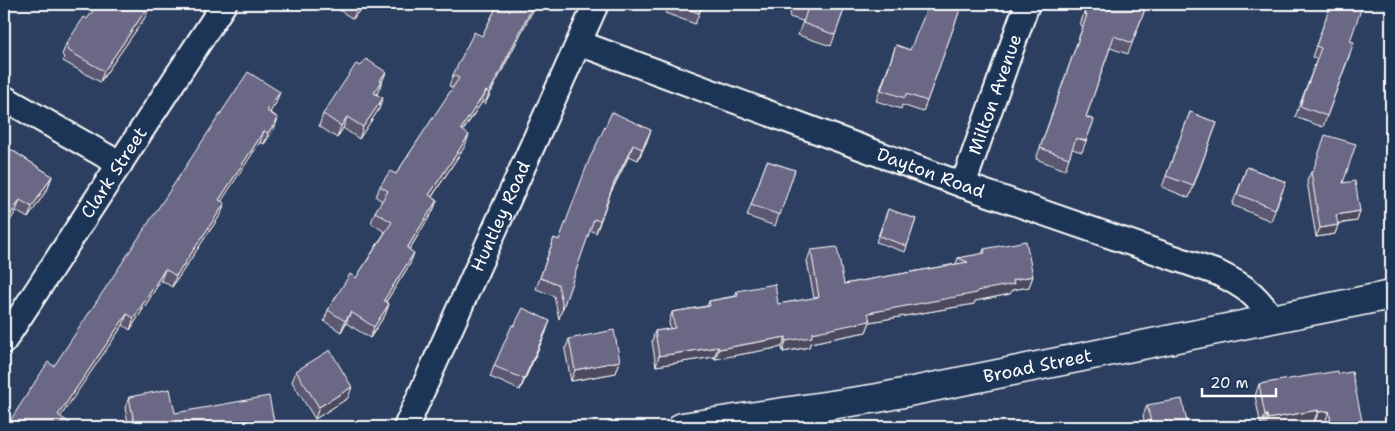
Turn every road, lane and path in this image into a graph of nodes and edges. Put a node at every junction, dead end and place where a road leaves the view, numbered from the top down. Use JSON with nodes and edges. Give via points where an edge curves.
{"nodes":[{"id":1,"x":224,"y":4,"type":"edge"},
{"id":2,"x":596,"y":4,"type":"edge"},
{"id":3,"x":1027,"y":4,"type":"edge"},
{"id":4,"x":579,"y":42,"type":"junction"},
{"id":5,"x":4,"y":98,"type":"edge"},
{"id":6,"x":120,"y":164,"type":"junction"},
{"id":7,"x":963,"y":185,"type":"junction"},
{"id":8,"x":1391,"y":295,"type":"edge"},
{"id":9,"x":1271,"y":318,"type":"junction"},
{"id":10,"x":4,"y":341,"type":"edge"},
{"id":11,"x":758,"y":422,"type":"edge"},
{"id":12,"x":406,"y":427,"type":"edge"},
{"id":13,"x":682,"y":427,"type":"edge"}],
"edges":[{"from":1,"to":6,"type":"street","name":"Clark Street"},
{"from":2,"to":4,"type":"street","name":"Huntley Road"},
{"from":3,"to":7,"type":"street","name":"Milton Avenue"},
{"from":4,"to":7,"type":"street","name":"Dayton Road"},
{"from":4,"to":12,"type":"street","name":"Huntley Road"},
{"from":5,"to":6,"type":"street"},
{"from":6,"to":10,"type":"street","name":"Clark Street"},
{"from":7,"to":9,"type":"street","name":"Dayton Road","via":[[1218,273],[1249,290]]},
{"from":8,"to":9,"type":"main road","name":"Broad Street"},
{"from":9,"to":11,"type":"main road","name":"Broad Street"},
{"from":11,"to":13,"type":"main road","name":"Broad Street"}]}
